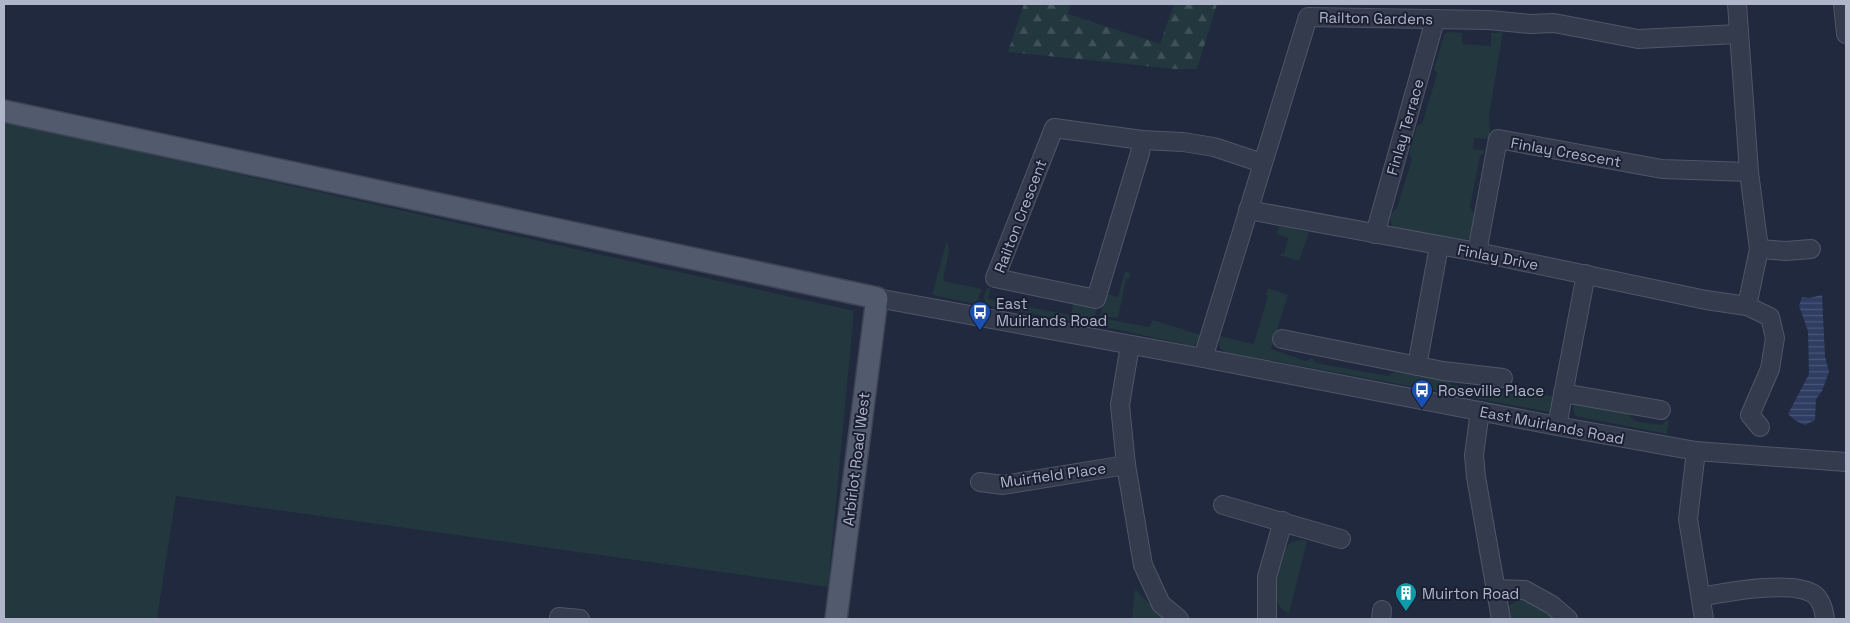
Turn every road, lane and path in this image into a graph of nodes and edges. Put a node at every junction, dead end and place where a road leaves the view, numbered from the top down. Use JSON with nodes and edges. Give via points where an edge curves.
{"nodes":[{"id":1,"x":1737,"y":4,"type":"edge"},
{"id":2,"x":1843,"y":4,"type":"edge"},
{"id":3,"x":1310,"y":10,"type":"edge"},
{"id":4,"x":1490,"y":12,"type":"edge"},
{"id":5,"x":1435,"y":20,"type":"junction"},
{"id":6,"x":1738,"y":34,"type":"junction"},
{"id":7,"x":1846,"y":34,"type":"edge"},
{"id":8,"x":4,"y":111,"type":"edge"},
{"id":9,"x":1142,"y":140,"type":"junction"},
{"id":10,"x":1262,"y":163,"type":"junction"},
{"id":11,"x":1749,"y":172,"type":"junction"},
{"id":12,"x":1248,"y":210,"type":"junction"},
{"id":13,"x":1375,"y":234,"type":"junction"},
{"id":14,"x":1439,"y":246,"type":"junction"},
{"id":15,"x":1759,"y":248,"type":"junction"},
{"id":16,"x":1811,"y":249,"type":"dead end"},
{"id":17,"x":1476,"y":252,"type":"junction"},
{"id":18,"x":1586,"y":274,"type":"junction"},
{"id":19,"x":877,"y":298,"type":"junction"},
{"id":20,"x":1747,"y":306,"type":"junction"},
{"id":21,"x":1282,"y":338,"type":"dead end"},
{"id":22,"x":1130,"y":345,"type":"junction"},
{"id":23,"x":1203,"y":358,"type":"junction"},
{"id":24,"x":1418,"y":366,"type":"junction"},
{"id":25,"x":1503,"y":378,"type":"dead end"},
{"id":26,"x":1563,"y":393,"type":"junction"},
{"id":27,"x":1661,"y":410,"type":"dead end"},
{"id":28,"x":1480,"y":411,"type":"junction"},
{"id":29,"x":1556,"y":426,"type":"junction"},
{"id":30,"x":1760,"y":427,"type":"dead end"},
{"id":31,"x":1696,"y":451,"type":"junction"},
{"id":32,"x":1846,"y":462,"type":"edge"},
{"id":33,"x":1126,"y":465,"type":"junction"},
{"id":34,"x":980,"y":482,"type":"dead end"},
{"id":35,"x":1223,"y":505,"type":"dead end"},
{"id":36,"x":1283,"y":521,"type":"junction"},
{"id":37,"x":1341,"y":539,"type":"dead end"},
{"id":38,"x":1496,"y":589,"type":"junction"},
{"id":39,"x":1701,"y":597,"type":"junction"},
{"id":40,"x":559,"y":616,"type":"dead end"},
{"id":41,"x":580,"y":619,"type":"edge"},
{"id":42,"x":836,"y":619,"type":"edge"},
{"id":43,"x":1179,"y":619,"type":"edge"},
{"id":44,"x":1267,"y":619,"type":"edge"},
{"id":45,"x":1501,"y":619,"type":"edge"},
{"id":46,"x":1568,"y":619,"type":"edge"},
{"id":47,"x":1704,"y":619,"type":"edge"},
{"id":48,"x":1825,"y":619,"type":"edge"}],
"edges":[{"from":1,"to":6,"type":"street"},
{"from":2,"to":7,"type":"street"},
{"from":3,"to":5,"type":"street","name":"Railton Gardens"},
{"from":3,"to":10,"type":"street","name":"Railton Gardens"},
{"from":4,"to":5,"type":"street","name":"Railton Gardens"},
{"from":4,"to":6,"type":"street","name":"Railton Gardens","via":[[1530,24],[1554,22],[1638,39]]},
{"from":5,"to":13,"type":"street","name":"Finlay Terrace"},
{"from":6,"to":11,"type":"street"},
{"from":8,"to":19,"type":"main road"},
{"from":9,"to":9,"type":"street","name":"Railton Crescent","via":[[1096,298],[995,278],[1054,128]]},
{"from":9,"to":10,"type":"street","name":"Railton Crescent","via":[[1214,147]]},
{"from":10,"to":12,"type":"street","name":"Railton Gardens"},
{"from":11,"to":15,"type":"street"},
{"from":11,"to":17,"type":"street","name":"Finlay Crescent","via":[[1662,169],[1498,139]]},
{"from":12,"to":13,"type":"street","name":"Finlay Drive"},
{"from":12,"to":23,"type":"street","name":"Railton Gardens"},
{"from":13,"to":14,"type":"street","name":"Finlay Drive"},
{"from":14,"to":17,"type":"street","name":"Finlay Drive"},
{"from":14,"to":24,"type":"street"},
{"from":15,"to":16,"type":"street","via":[[1786,252]]},
{"from":15,"to":20,"type":"street"},
{"from":17,"to":18,"type":"street","name":"Finlay Drive"},
{"from":18,"to":20,"type":"street","name":"Finlay Drive","via":[[1616,283]]},
{"from":18,"to":26,"type":"street"},
{"from":19,"to":22,"type":"street","name":"East Muirlands Road"},
{"from":19,"to":42,"type":"main road","name":"Arbirlot Road West"},
{"from":20,"to":30,"type":"street","name":"Finlay Drive","via":[[1770,317],[1775,338],[1770,368],[1750,415]]},
{"from":21,"to":24,"type":"street"},
{"from":22,"to":23,"type":"street","name":"East Muirlands Road"},
{"from":22,"to":33,"type":"street","via":[[1120,405]]},
{"from":23,"to":28,"type":"street","name":"East Muirlands Road"},
{"from":24,"to":25,"type":"street"},
{"from":26,"to":27,"type":"street"},
{"from":26,"to":29,"type":"street"},
{"from":28,"to":29,"type":"street","name":"East Muirlands Road"},
{"from":28,"to":38,"type":"street","via":[[1474,455]]},
{"from":29,"to":31,"type":"street","name":"East Muirlands Road"},
{"from":31,"to":32,"type":"street","name":"East Muirlands Road"},
{"from":31,"to":39,"type":"street","via":[[1688,520]]},
{"from":33,"to":34,"type":"street","name":"Muirfield Place","via":[[1004,485]]},
{"from":33,"to":43,"type":"street","via":[[1143,565],[1161,604]]},
{"from":35,"to":36,"type":"street"},
{"from":36,"to":37,"type":"street"},
{"from":36,"to":44,"type":"street","via":[[1267,578]]},
{"from":38,"to":45,"type":"street"},
{"from":38,"to":46,"type":"street","via":[[1525,590],[1552,605]]},
{"from":39,"to":47,"type":"street"},
{"from":39,"to":48,"type":"street","via":[[1728,592],[1799,588],[1815,595],[1823,607]]},
{"from":40,"to":41,"type":"street"}]}
